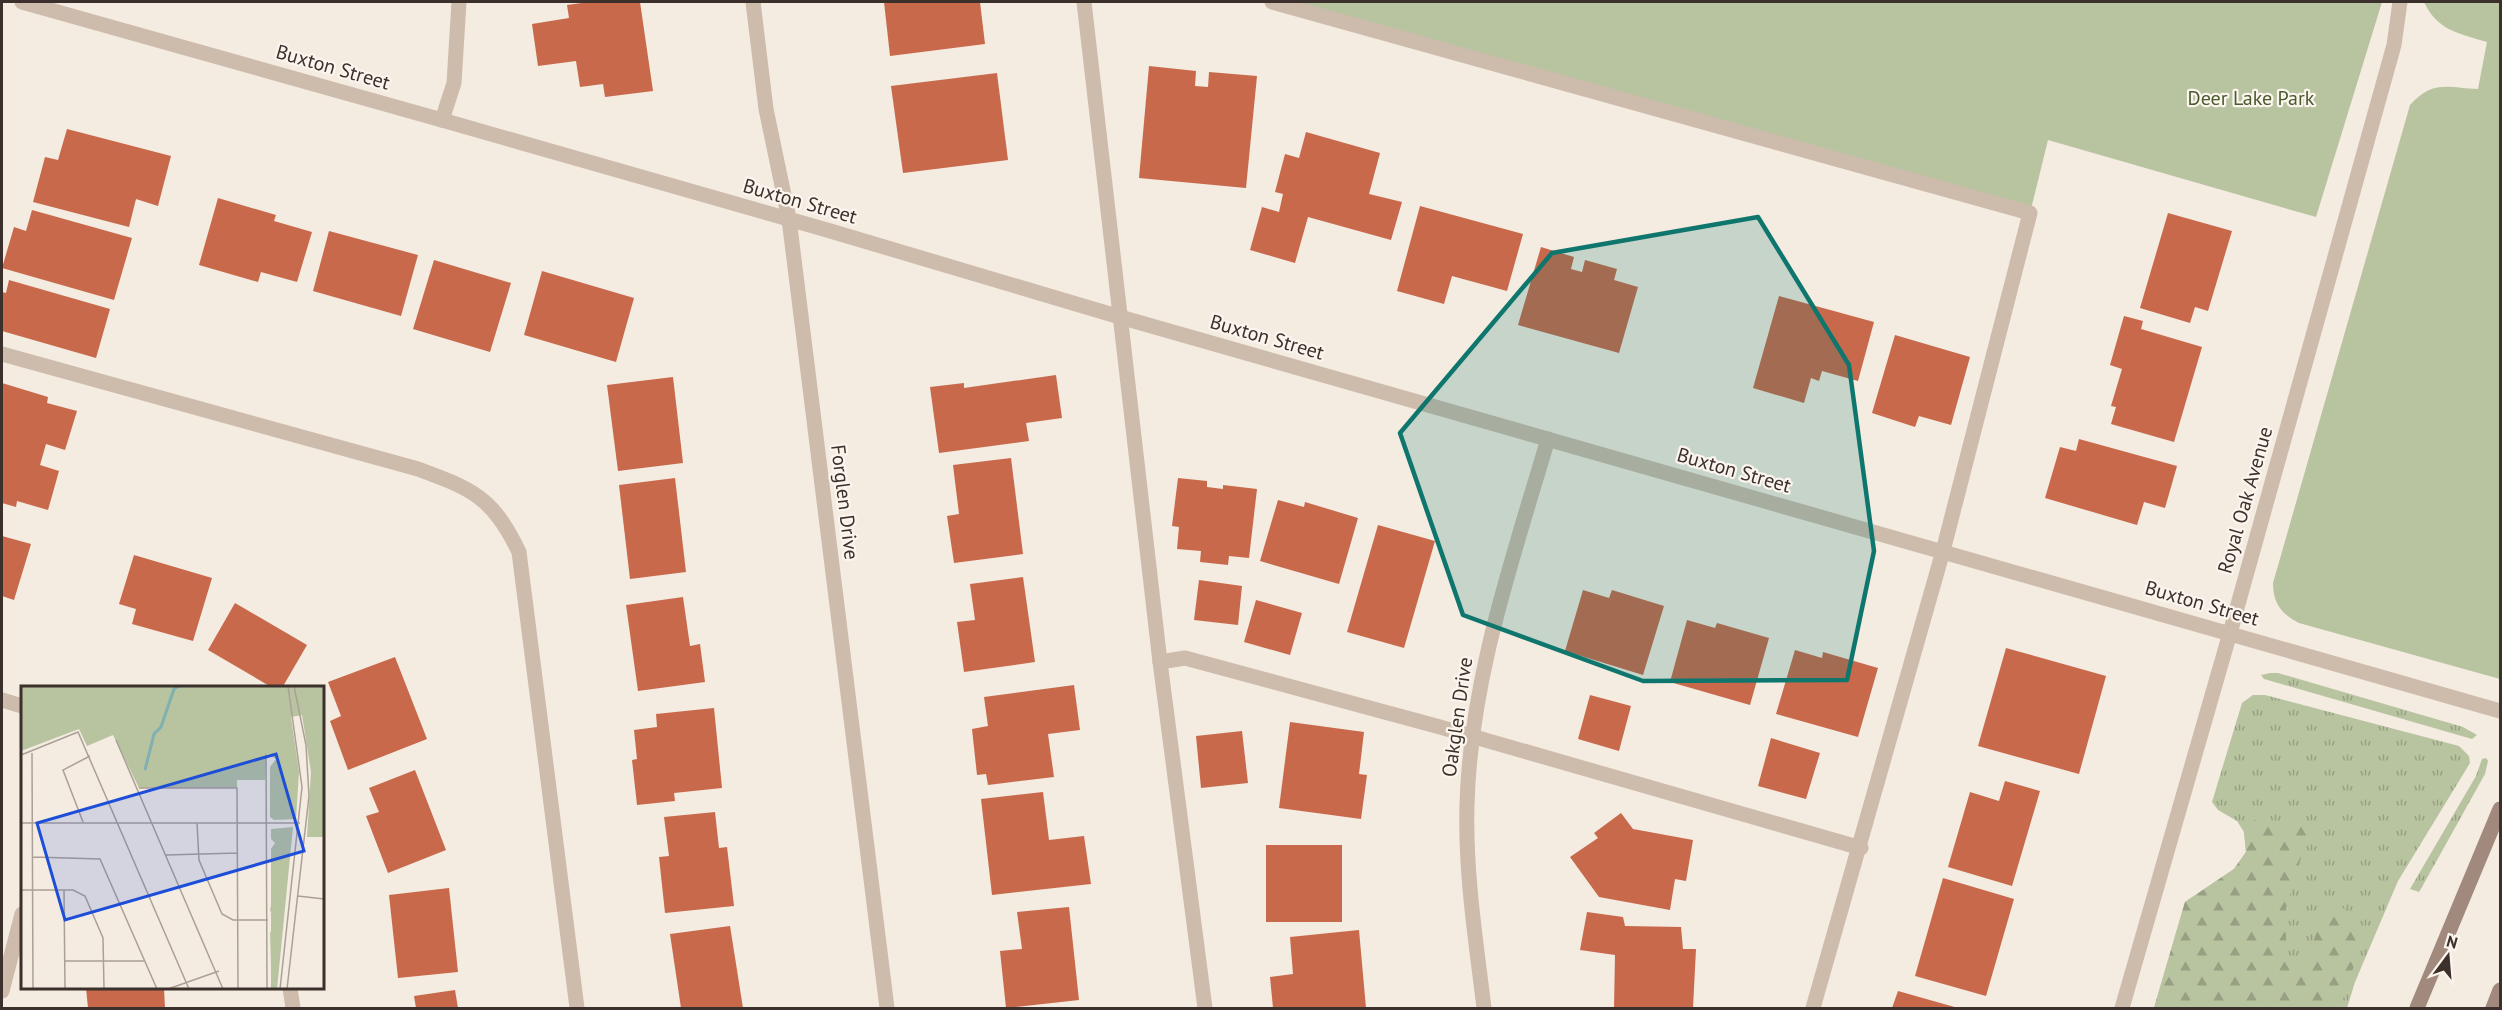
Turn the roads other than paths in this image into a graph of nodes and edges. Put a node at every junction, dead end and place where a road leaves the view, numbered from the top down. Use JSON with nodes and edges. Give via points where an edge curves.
{"nodes":[{"id":1,"x":22,"y":2,"type":"edge"},
{"id":2,"x":459,"y":2,"type":"edge"},
{"id":3,"x":753,"y":2,"type":"edge"},
{"id":4,"x":1084,"y":2,"type":"edge"},
{"id":5,"x":1272,"y":2,"type":"edge"},
{"id":6,"x":2400,"y":2,"type":"edge"},
{"id":7,"x":442,"y":120,"type":"junction"},
{"id":8,"x":789,"y":219,"type":"junction"},
{"id":9,"x":1120,"y":318,"type":"junction"},
{"id":10,"x":2,"y":354,"type":"edge"},
{"id":11,"x":1548,"y":439,"type":"junction"},
{"id":12,"x":1944,"y":551,"type":"junction"},
{"id":13,"x":2230,"y":633,"type":"junction"},
{"id":14,"x":1160,"y":662,"type":"junction"},
{"id":15,"x":2,"y":700,"type":"edge"},
{"id":16,"x":21,"y":706,"type":"edge"},
{"id":17,"x":2500,"y":711,"type":"edge"},
{"id":18,"x":1472,"y":736,"type":"junction"},
{"id":19,"x":2500,"y":809,"type":"edge"},
{"id":20,"x":1861,"y":848,"type":"junction"},
{"id":21,"x":21,"y":918,"type":"edge"},
{"id":22,"x":290,"y":989,"type":"edge"},
{"id":23,"x":2500,"y":990,"type":"edge"},
{"id":24,"x":2,"y":991,"type":"edge"},
{"id":25,"x":293,"y":1008,"type":"edge"},
{"id":26,"x":577,"y":1008,"type":"edge"},
{"id":27,"x":887,"y":1008,"type":"edge"},
{"id":28,"x":1204,"y":1008,"type":"edge"},
{"id":29,"x":1484,"y":1008,"type":"edge"},
{"id":30,"x":1813,"y":1008,"type":"edge"},
{"id":31,"x":2122,"y":1008,"type":"edge"},
{"id":32,"x":2417,"y":1008,"type":"edge"},
{"id":33,"x":2493,"y":1008,"type":"edge"}],
"edges":[{"from":1,"to":7,"type":"street","name":"Buxton Street"},
{"from":2,"to":7,"type":"street","via":[[454,83]]},
{"from":3,"to":8,"type":"street","name":"Forglen Drive","via":[[766,109]]},
{"from":4,"to":9,"type":"street"},
{"from":5,"to":12,"type":"street","via":[[2030,213]]},
{"from":6,"to":13,"type":"street","name":"Royal Oak Avenue","via":[[2394,45]]},
{"from":7,"to":8,"type":"street","name":"Buxton Street"},
{"from":8,"to":9,"type":"street","name":"Buxton Street"},
{"from":8,"to":27,"type":"street","name":"Forglen Drive"},
{"from":9,"to":11,"type":"street","name":"Buxton Street"},
{"from":9,"to":14,"type":"street"},
{"from":10,"to":26,"type":"street","via":[[418,469],[476,494],[493,508],[519,552]]},
{"from":11,"to":12,"type":"street","name":"Buxton Street"},
{"from":11,"to":18,"type":"street","name":"Oakglen Drive","via":[[1490,644]]},
{"from":12,"to":13,"type":"street","name":"Buxton Street"},
{"from":12,"to":20,"type":"street"},
{"from":13,"to":17,"type":"street","name":"Buxton Street"},
{"from":13,"to":31,"type":"street","name":"Royal Oak Avenue"},
{"from":14,"to":18,"type":"street","via":[[1185,658]]},
{"from":14,"to":28,"type":"street"},
{"from":15,"to":16,"type":"street"},
{"from":18,"to":20,"type":"street"},
{"from":18,"to":29,"type":"street","name":"Oakglen Drive","via":[[1466,843]]},
{"from":19,"to":32,"type":"main road"},
{"from":20,"to":30,"type":"street"},
{"from":21,"to":24,"type":"street"},
{"from":22,"to":25,"type":"street"},
{"from":23,"to":33,"type":"main road"}]}
